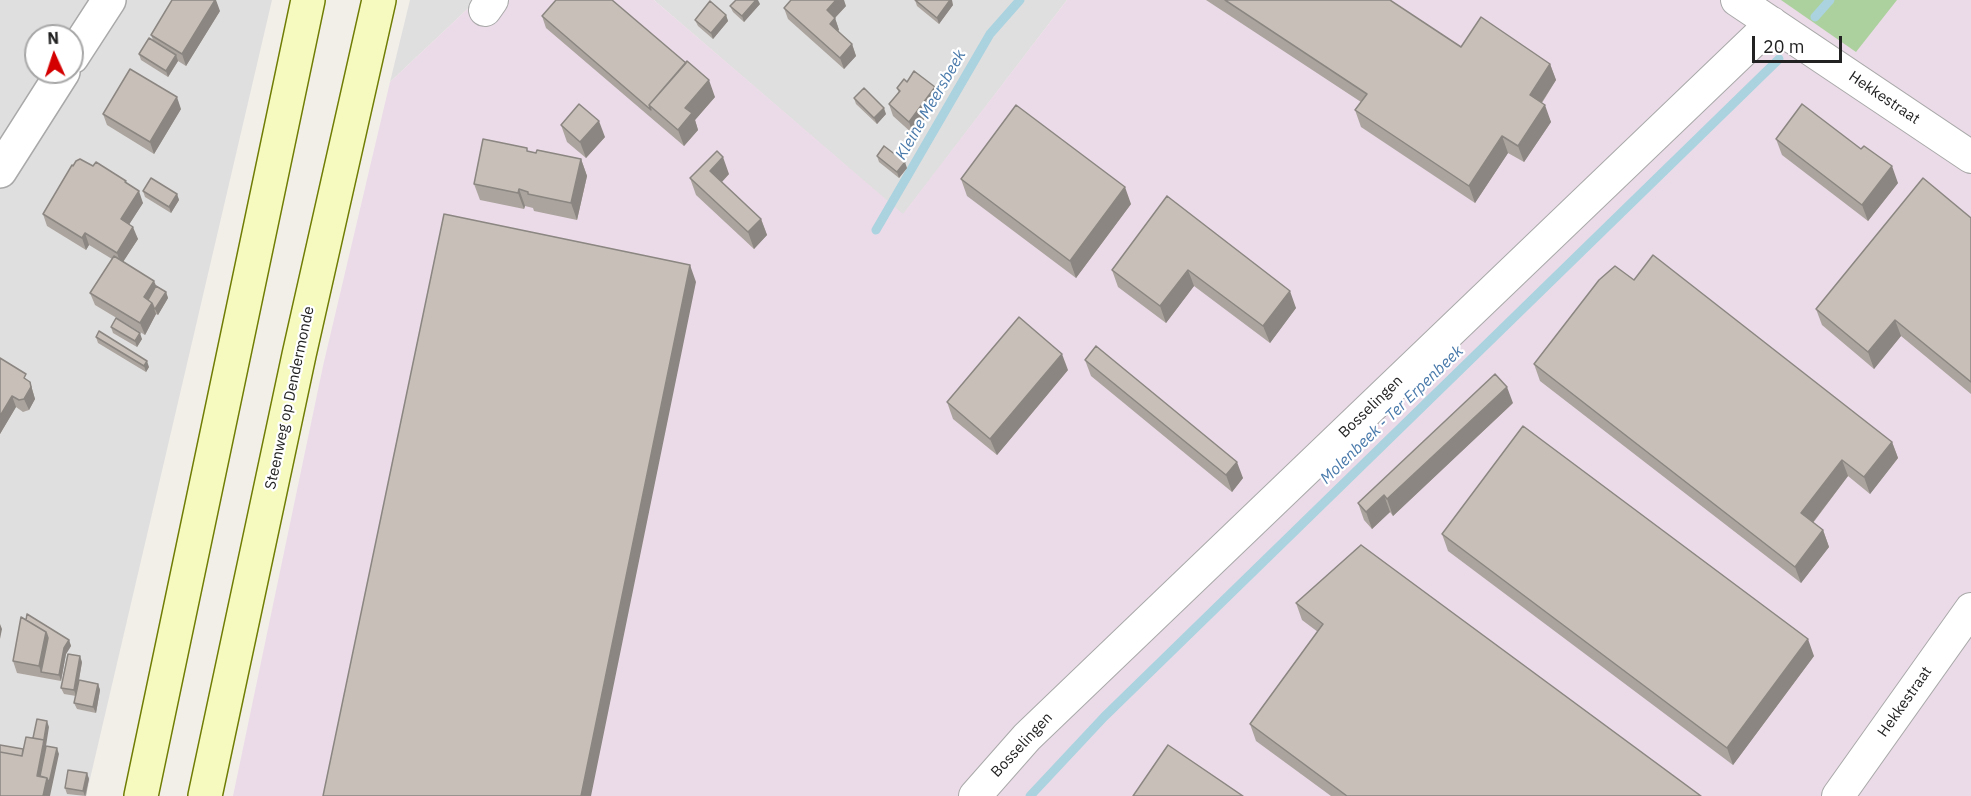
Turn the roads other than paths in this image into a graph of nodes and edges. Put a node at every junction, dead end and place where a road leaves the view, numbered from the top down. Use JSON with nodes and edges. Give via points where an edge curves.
{"nodes":[{"id":1,"x":108,"y":0,"type":"edge"},
{"id":2,"x":308,"y":0,"type":"edge"},
{"id":3,"x":380,"y":0,"type":"edge"},
{"id":4,"x":1737,"y":0,"type":"edge"},
{"id":5,"x":1772,"y":23,"type":"junction"},
{"id":6,"x":84,"y":38,"type":"edge"},
{"id":7,"x":55,"y":84,"type":"edge"},
{"id":8,"x":1971,"y":157,"type":"edge"},
{"id":9,"x":0,"y":171,"type":"edge"},
{"id":10,"x":1971,"y":609,"type":"edge"},
{"id":11,"x":141,"y":796,"type":"edge"},
{"id":12,"x":205,"y":796,"type":"edge"},
{"id":13,"x":975,"y":796,"type":"edge"},
{"id":14,"x":1839,"y":796,"type":"edge"}],
"edges":[{"from":1,"to":6,"type":"street"},
{"from":2,"to":11,"type":"main road"},
{"from":3,"to":12,"type":"main road","name":"Steenweg op Dendermonde"},
{"from":4,"to":5,"type":"street","name":"Hekkestraat"},
{"from":5,"to":8,"type":"street","name":"Hekkestraat"},
{"from":5,"to":13,"type":"street","name":"Bosselingen","via":[[1027,737]]},
{"from":7,"to":9,"type":"street"},
{"from":10,"to":14,"type":"street","name":"Hekkestraat"}]}
